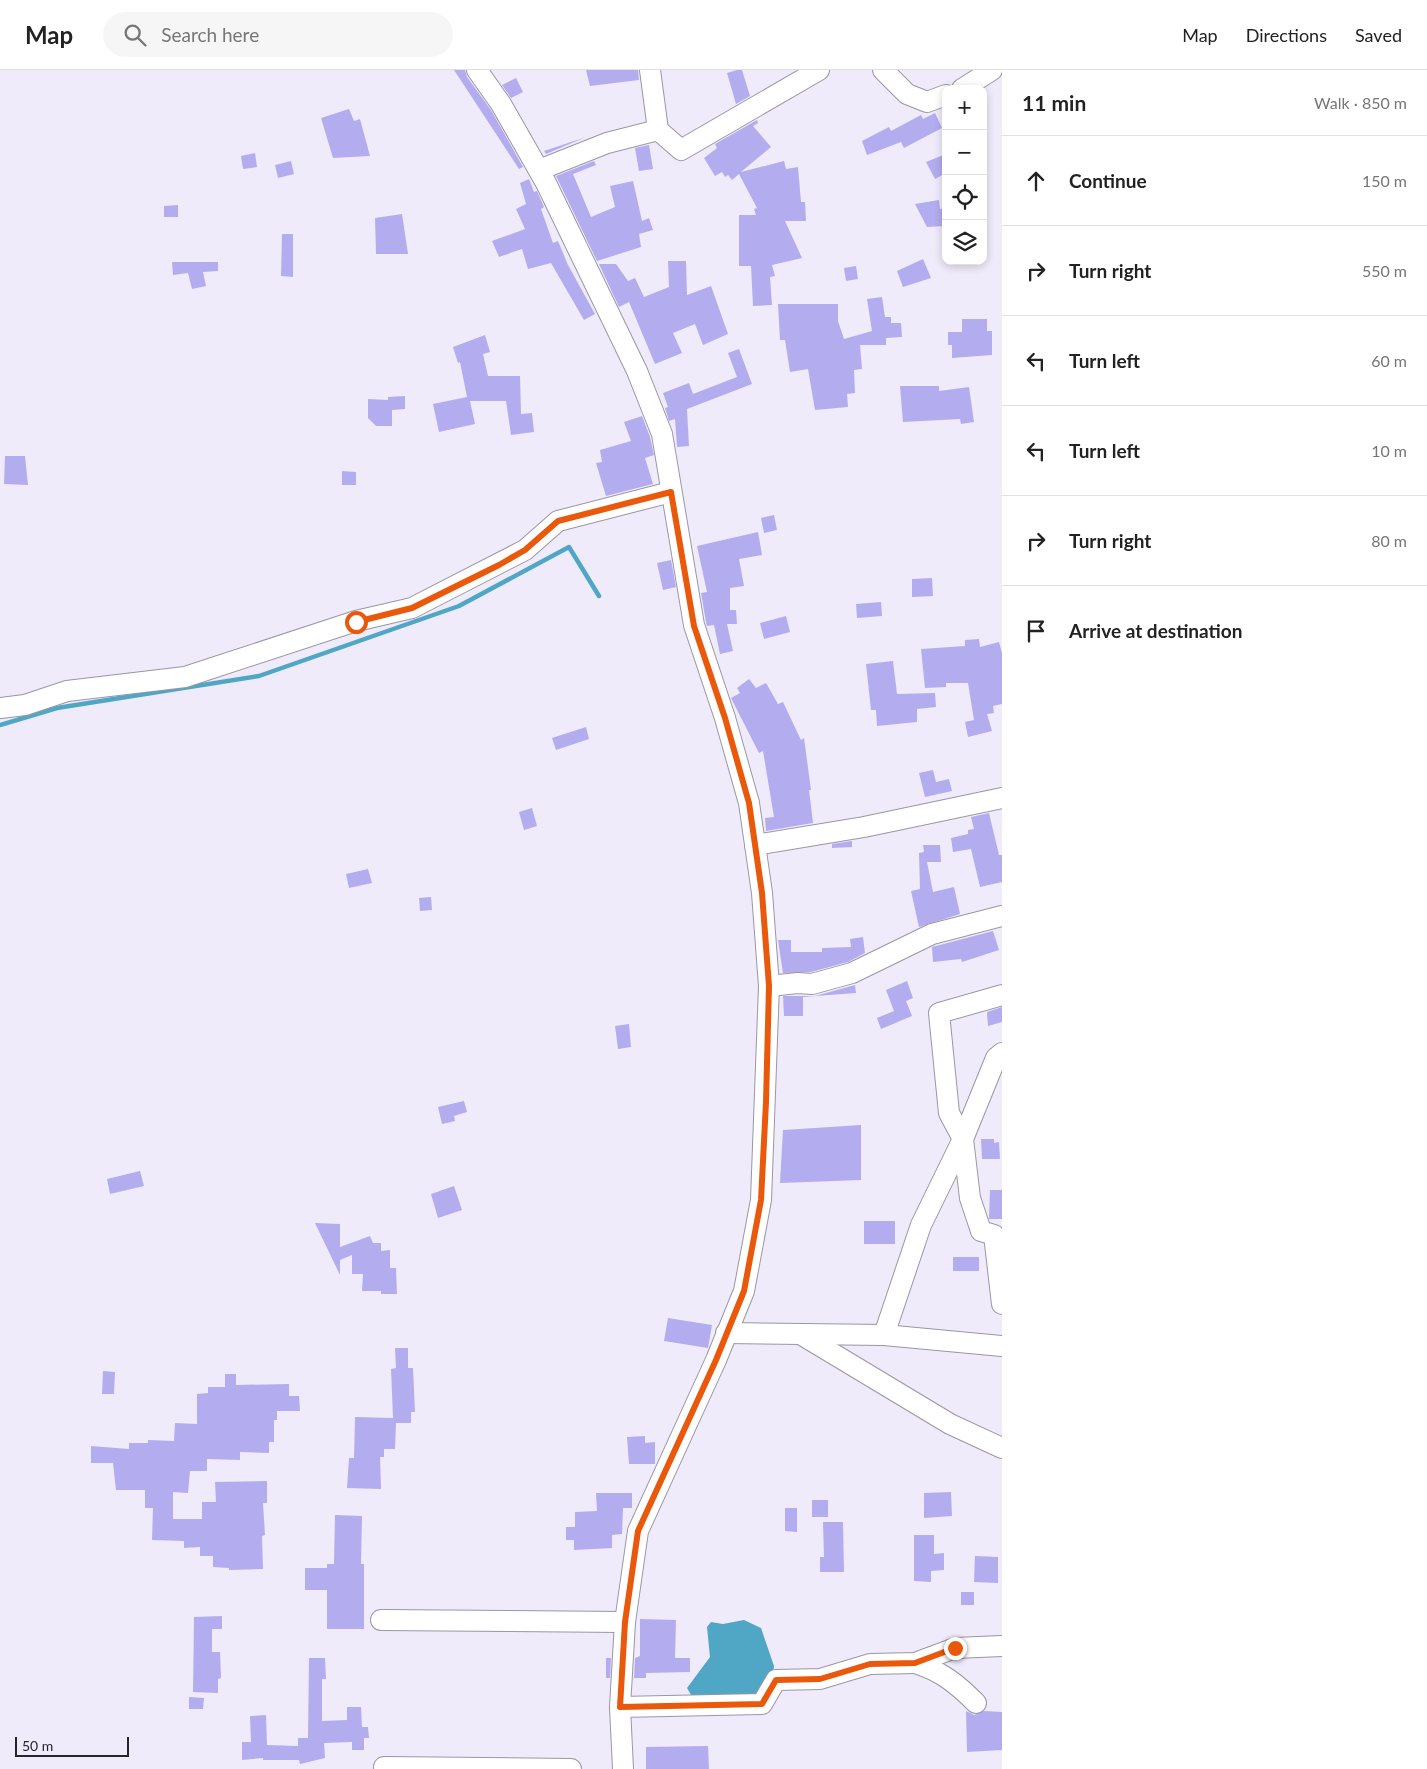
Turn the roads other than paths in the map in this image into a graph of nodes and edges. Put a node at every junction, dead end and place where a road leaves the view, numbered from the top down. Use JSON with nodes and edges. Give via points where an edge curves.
{"nodes":[{"id":1,"x":477,"y":70,"type":"edge"},
{"id":2,"x":650,"y":70,"type":"edge"},
{"id":3,"x":819,"y":70,"type":"edge"},
{"id":4,"x":883,"y":70,"type":"edge"},
{"id":5,"x":992,"y":70,"type":"edge"},
{"id":6,"x":968,"y":85,"type":"edge"},
{"id":7,"x":942,"y":96,"type":"edge"},
{"id":8,"x":658,"y":130,"type":"junction"},
{"id":9,"x":539,"y":170,"type":"junction"},
{"id":10,"x":671,"y":492,"type":"junction"},
{"id":11,"x":0,"y":708,"type":"edge"},
{"id":12,"x":1000,"y":803,"type":"edge"},
{"id":13,"x":756,"y":845,"type":"junction"},
{"id":14,"x":1002,"y":916,"type":"edge"},
{"id":15,"x":769,"y":986,"type":"junction"},
{"id":16,"x":1002,"y":995,"type":"edge"},
{"id":17,"x":1002,"y":1052,"type":"edge"},
{"id":18,"x":963,"y":1139,"type":"junction"},
{"id":19,"x":1002,"y":1304,"type":"edge"},
{"id":20,"x":726,"y":1334,"type":"junction"},
{"id":21,"x":801,"y":1334,"type":"junction"},
{"id":22,"x":884,"y":1335,"type":"junction"},
{"id":23,"x":1002,"y":1346,"type":"edge"},
{"id":24,"x":1002,"y":1448,"type":"edge"},
{"id":25,"x":381,"y":1620,"type":"dead end"},
{"id":26,"x":625,"y":1622,"type":"junction"},
{"id":27,"x":1002,"y":1646,"type":"edge"},
{"id":28,"x":915,"y":1663,"type":"junction"},
{"id":29,"x":976,"y":1703,"type":"dead end"},
{"id":30,"x":620,"y":1707,"type":"junction"},
{"id":31,"x":384,"y":1767,"type":"dead end"},
{"id":32,"x":570,"y":1769,"type":"edge"},
{"id":33,"x":623,"y":1769,"type":"edge"}],
"edges":[{"from":1,"to":9,"type":"street"},
{"from":2,"to":8,"type":"street"},
{"from":3,"to":8,"type":"street","via":[[681,150]]},
{"from":4,"to":7,"type":"street","via":[[907,94],[927,102]]},
{"from":5,"to":6,"type":"street"},
{"from":8,"to":9,"type":"street","via":[[607,143]]},
{"from":9,"to":10,"type":"street","via":[[637,371],[662,434]]},
{"from":10,"to":11,"type":"street","via":[[558,521],[525,550],[412,608],[356,622],[184,677],[67,691]]},
{"from":10,"to":13,"type":"street","via":[[694,626],[725,718],[749,803]]},
{"from":12,"to":13,"type":"street"},
{"from":13,"to":15,"type":"street"},
{"from":14,"to":15,"type":"street","via":[[932,934],[852,973],[812,984]]},
{"from":15,"to":20,"type":"street","via":[[761,1200],[744,1291]]},
{"from":16,"to":18,"type":"street","via":[[939,1013],[949,1113]]},
{"from":17,"to":18,"type":"street","via":[[996,1058]]},
{"from":18,"to":19,"type":"street","via":[[970,1198],[981,1231],[994,1235]]},
{"from":18,"to":22,"type":"street","via":[[921,1225]]},
{"from":20,"to":21,"type":"street"},
{"from":20,"to":26,"type":"street","via":[[638,1531]]},
{"from":21,"to":22,"type":"street"},
{"from":21,"to":24,"type":"street","via":[[950,1424]]},
{"from":22,"to":23,"type":"street"},
{"from":25,"to":26,"type":"street"},
{"from":26,"to":30,"type":"street"},
{"from":27,"to":28,"type":"street","via":[[955,1648]]},
{"from":28,"to":29,"type":"street","via":[[934,1668],[952,1679]]},
{"from":28,"to":30,"type":"street","via":[[870,1664],[820,1679],[776,1680],[762,1704]]},
{"from":30,"to":33,"type":"street"},
{"from":31,"to":32,"type":"street"}]}
